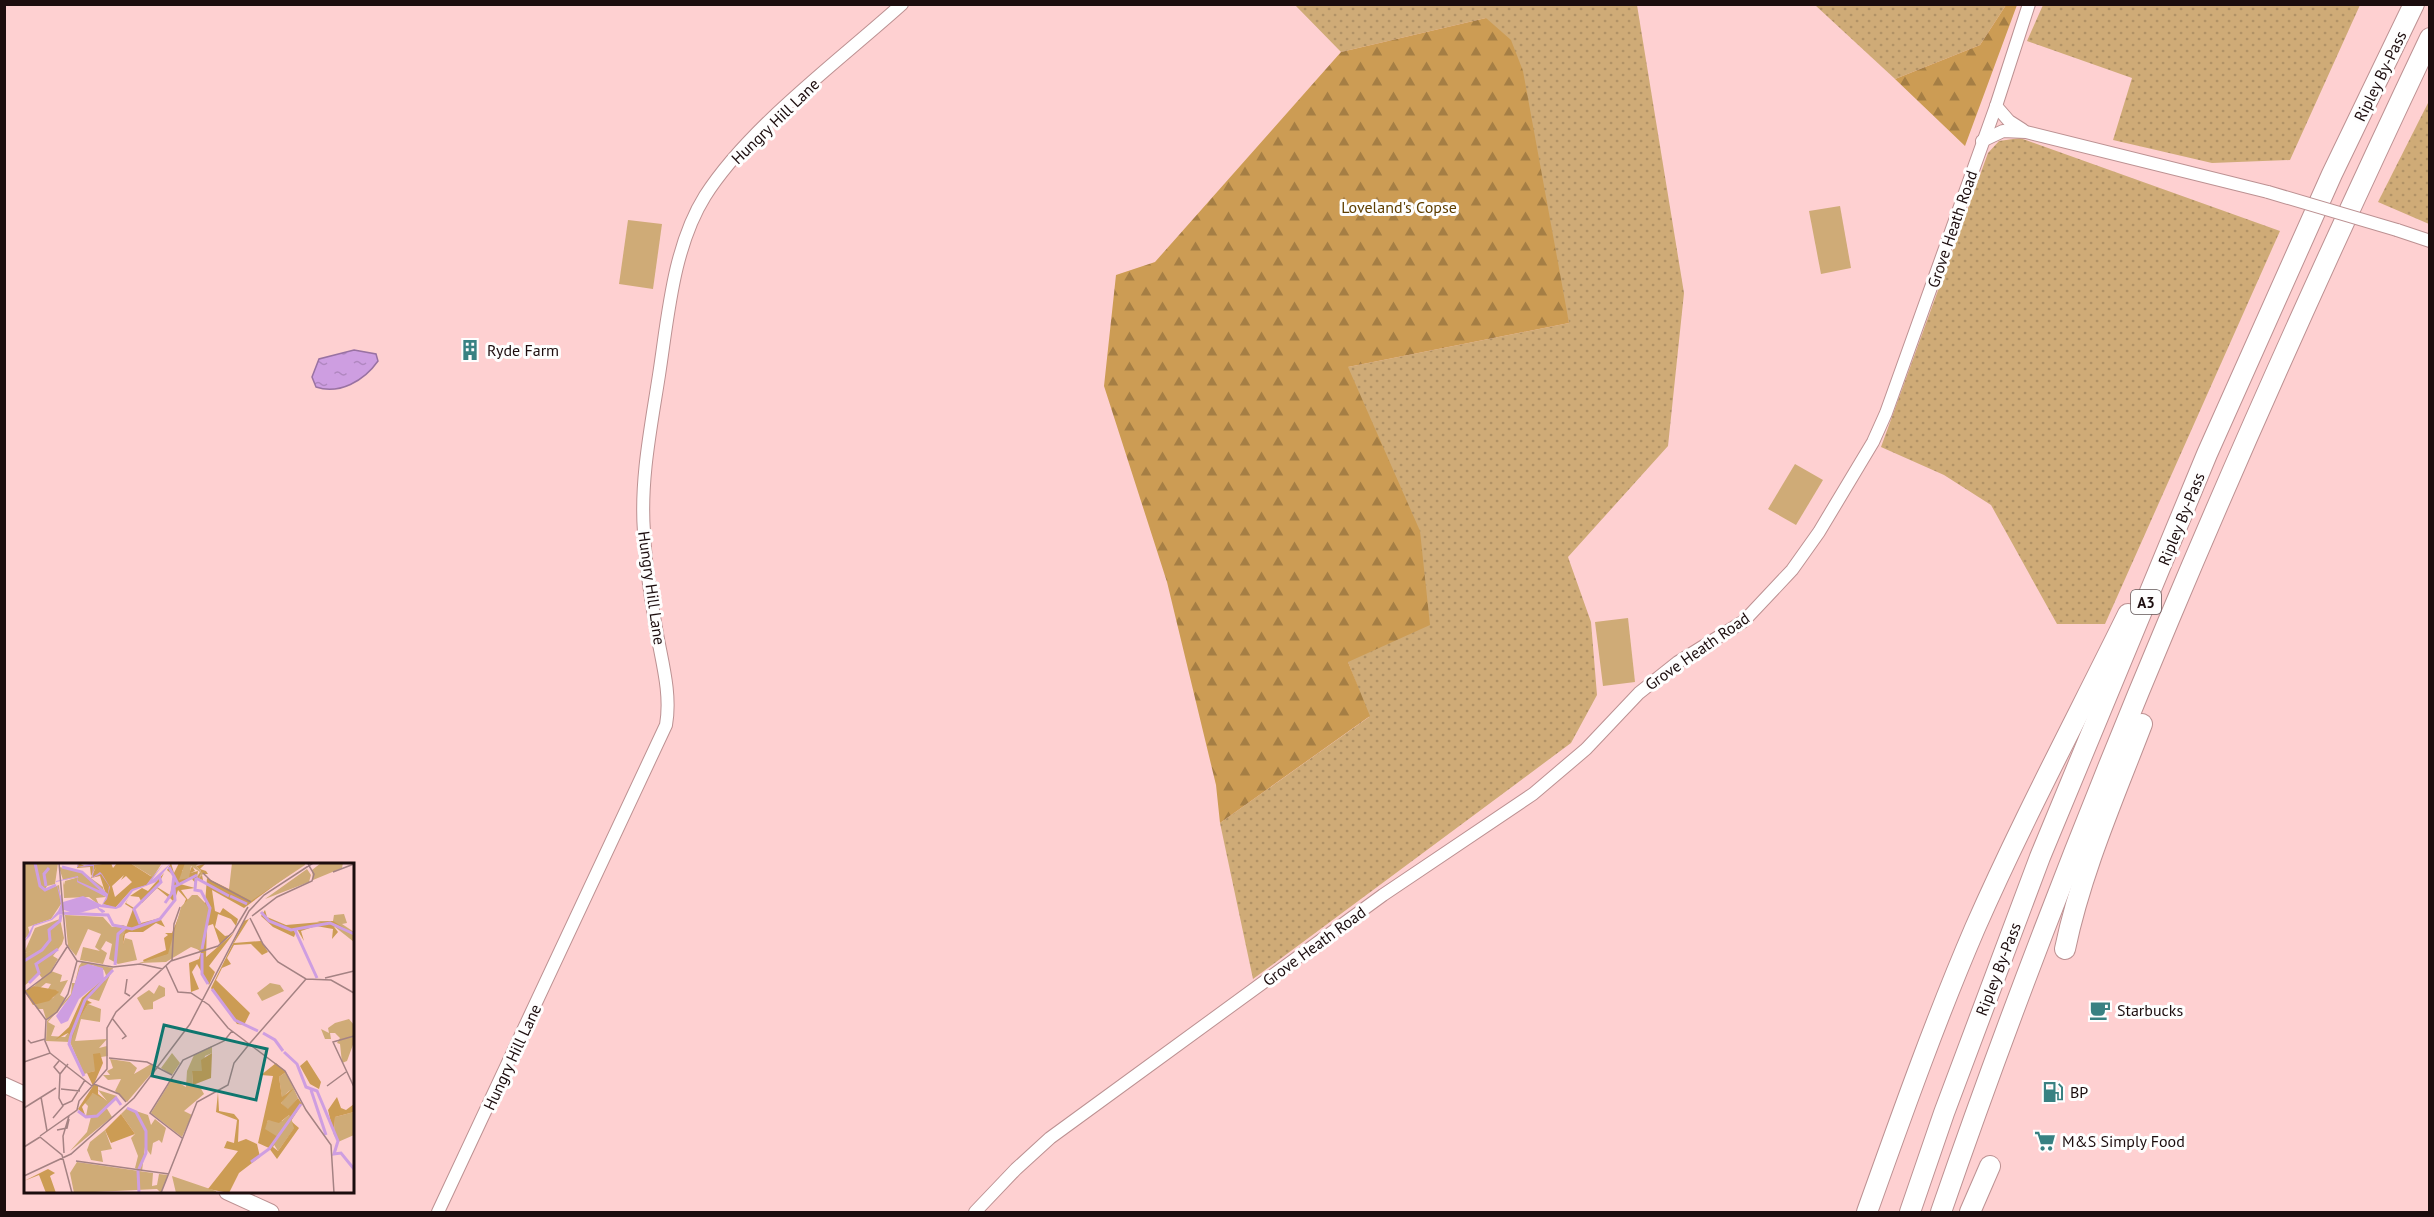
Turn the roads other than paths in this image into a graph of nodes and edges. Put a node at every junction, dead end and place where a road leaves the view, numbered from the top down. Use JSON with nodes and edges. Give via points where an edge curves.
{"nodes":[{"id":1,"x":902,"y":4,"type":"edge"},
{"id":2,"x":2029,"y":4,"type":"edge"},
{"id":3,"x":2414,"y":4,"type":"edge"},
{"id":4,"x":2430,"y":38,"type":"edge"},
{"id":5,"x":1996,"y":106,"type":"junction"},
{"id":6,"x":2026,"y":132,"type":"junction"},
{"id":7,"x":1982,"y":141,"type":"junction"},
{"id":8,"x":2430,"y":241,"type":"edge"},
{"id":9,"x":2207,"y":454,"type":"junction"},
{"id":10,"x":2233,"y":470,"type":"junction"},
{"id":11,"x":2065,"y":949,"type":"dead end"},
{"id":12,"x":4,"y":1085,"type":"edge"},
{"id":13,"x":24,"y":1094,"type":"edge"},
{"id":14,"x":1990,"y":1166,"type":"dead end"},
{"id":15,"x":231,"y":1193,"type":"edge"},
{"id":16,"x":271,"y":1212,"type":"edge"},
{"id":17,"x":438,"y":1212,"type":"edge"},
{"id":18,"x":975,"y":1212,"type":"edge"},
{"id":19,"x":1867,"y":1212,"type":"edge"},
{"id":20,"x":1910,"y":1212,"type":"edge"},
{"id":21,"x":1941,"y":1212,"type":"edge"},
{"id":22,"x":1970,"y":1212,"type":"edge"}],
"edges":[{"from":1,"to":17,"type":"street","name":"Hungry Hill Lane","via":[[749,143],[704,197],[690,226],[665,338],[643,499],[654,621],[669,708],[666,725]]},
{"from":2,"to":5,"type":"street","name":"Grove Heath Road"},
{"from":3,"to":9,"type":"highway","name":"Ripley By-Pass","number":"A3"},
{"from":4,"to":10,"type":"highway","name":"Ripley By-Pass","number":"A3"},
{"from":5,"to":6,"type":"street"},
{"from":5,"to":7,"type":"street","name":"Grove Heath Road"},
{"from":6,"to":7,"type":"street","via":[[2003,131]]},
{"from":6,"to":8,"type":"street","bridge":true,"via":[[2268,192]]},
{"from":7,"to":18,"type":"street","name":"Grove Heath Road","via":[[1924,312],[1873,442],[1819,532],[1766,599],[1744,621],[1678,662],[1639,693],[1586,749],[1533,794],[1383,895],[1050,1138]]},
{"from":9,"to":19,"type":"highway","via":[[1976,928],[1925,1049]]},
{"from":9,"to":20,"type":"highway","name":"Ripley By-Pass","number":"A3","via":[[2040,857]]},
{"from":10,"to":11,"type":"highway","via":[[2087,873]]},
{"from":10,"to":21,"type":"highway","name":"Ripley By-Pass","number":"A3","via":[[2070,865]]},
{"from":12,"to":13,"type":"street"},
{"from":14,"to":22,"type":"highway"},
{"from":15,"to":16,"type":"street"}]}
